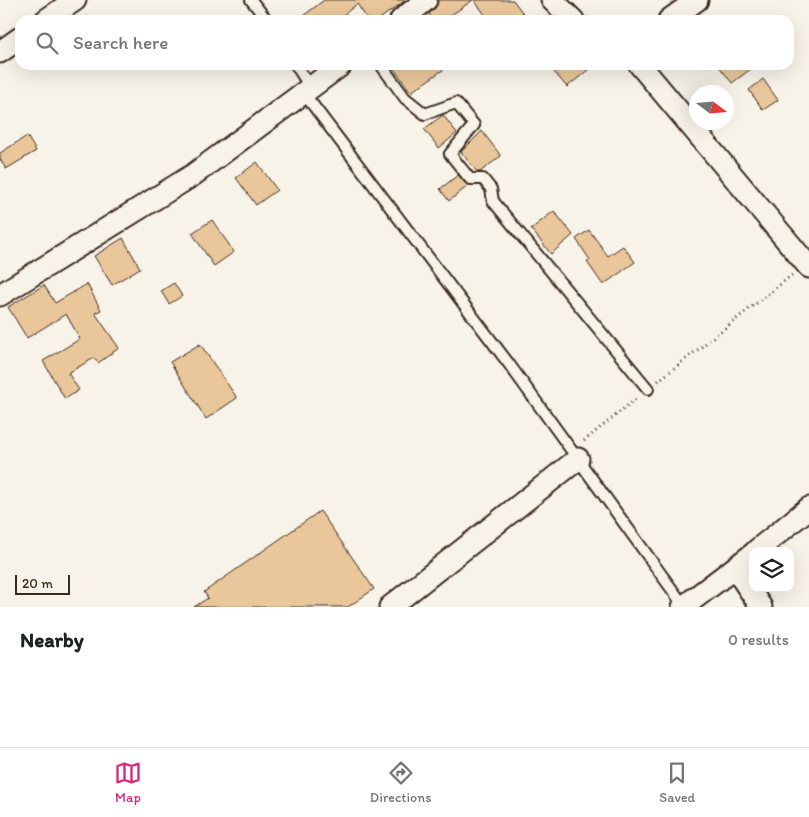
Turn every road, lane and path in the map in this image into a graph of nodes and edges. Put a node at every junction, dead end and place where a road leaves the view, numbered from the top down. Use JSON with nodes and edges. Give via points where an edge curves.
{"nodes":[{"id":1,"x":75,"y":0,"type":"edge"},
{"id":2,"x":251,"y":0,"type":"edge"},
{"id":3,"x":426,"y":0,"type":"edge"},
{"id":4,"x":552,"y":0,"type":"edge"},
{"id":5,"x":697,"y":0,"type":"edge"},
{"id":6,"x":53,"y":15,"type":"edge"},
{"id":7,"x":262,"y":15,"type":"edge"},
{"id":8,"x":407,"y":15,"type":"edge"},
{"id":9,"x":568,"y":15,"type":"edge"},
{"id":10,"x":676,"y":15,"type":"edge"},
{"id":11,"x":15,"y":42,"type":"edge"},
{"id":12,"x":0,"y":52,"type":"edge"},
{"id":13,"x":298,"y":70,"type":"edge"},
{"id":14,"x":334,"y":70,"type":"edge"},
{"id":15,"x":384,"y":70,"type":"edge"},
{"id":16,"x":644,"y":70,"type":"edge"},
{"id":17,"x":306,"y":90,"type":"junction"},
{"id":18,"x":808,"y":265,"type":"edge"},
{"id":19,"x":0,"y":295,"type":"edge"},
{"id":20,"x":648,"y":389,"type":"junction"},
{"id":21,"x":575,"y":455,"type":"junction"},
{"id":22,"x":809,"y":508,"type":"edge"},
{"id":23,"x":761,"y":547,"type":"edge"},
{"id":24,"x":749,"y":557,"type":"edge"},
{"id":25,"x":735,"y":568,"type":"junction"},
{"id":26,"x":390,"y":607,"type":"edge"},
{"id":27,"x":683,"y":607,"type":"edge"},
{"id":28,"x":761,"y":607,"type":"edge"}],
"edges":[{"from":1,"to":6,"type":"street"},
{"from":2,"to":7,"type":"lane"},
{"from":3,"to":8,"type":"street"},
{"from":4,"to":9,"type":"street"},
{"from":5,"to":10,"type":"street"},
{"from":11,"to":12,"type":"street"},
{"from":13,"to":17,"type":"lane"},
{"from":14,"to":17,"type":"street"},
{"from":15,"to":20,"type":"lane","via":[[404,98],[425,114],[456,103],[474,125],[450,154],[470,179],[483,179],[491,189],[493,201]]},
{"from":16,"to":18,"type":"street"},
{"from":17,"to":19,"type":"street","via":[[193,175]]},
{"from":17,"to":21,"type":"lane"},
{"from":18,"to":20,"type":"path"},
{"from":20,"to":21,"type":"path"},
{"from":21,"to":26,"type":"street"},
{"from":21,"to":27,"type":"lane"},
{"from":22,"to":23,"type":"street"},
{"from":24,"to":25,"type":"street"},
{"from":25,"to":27,"type":"street"},
{"from":25,"to":28,"type":"street"}]}
